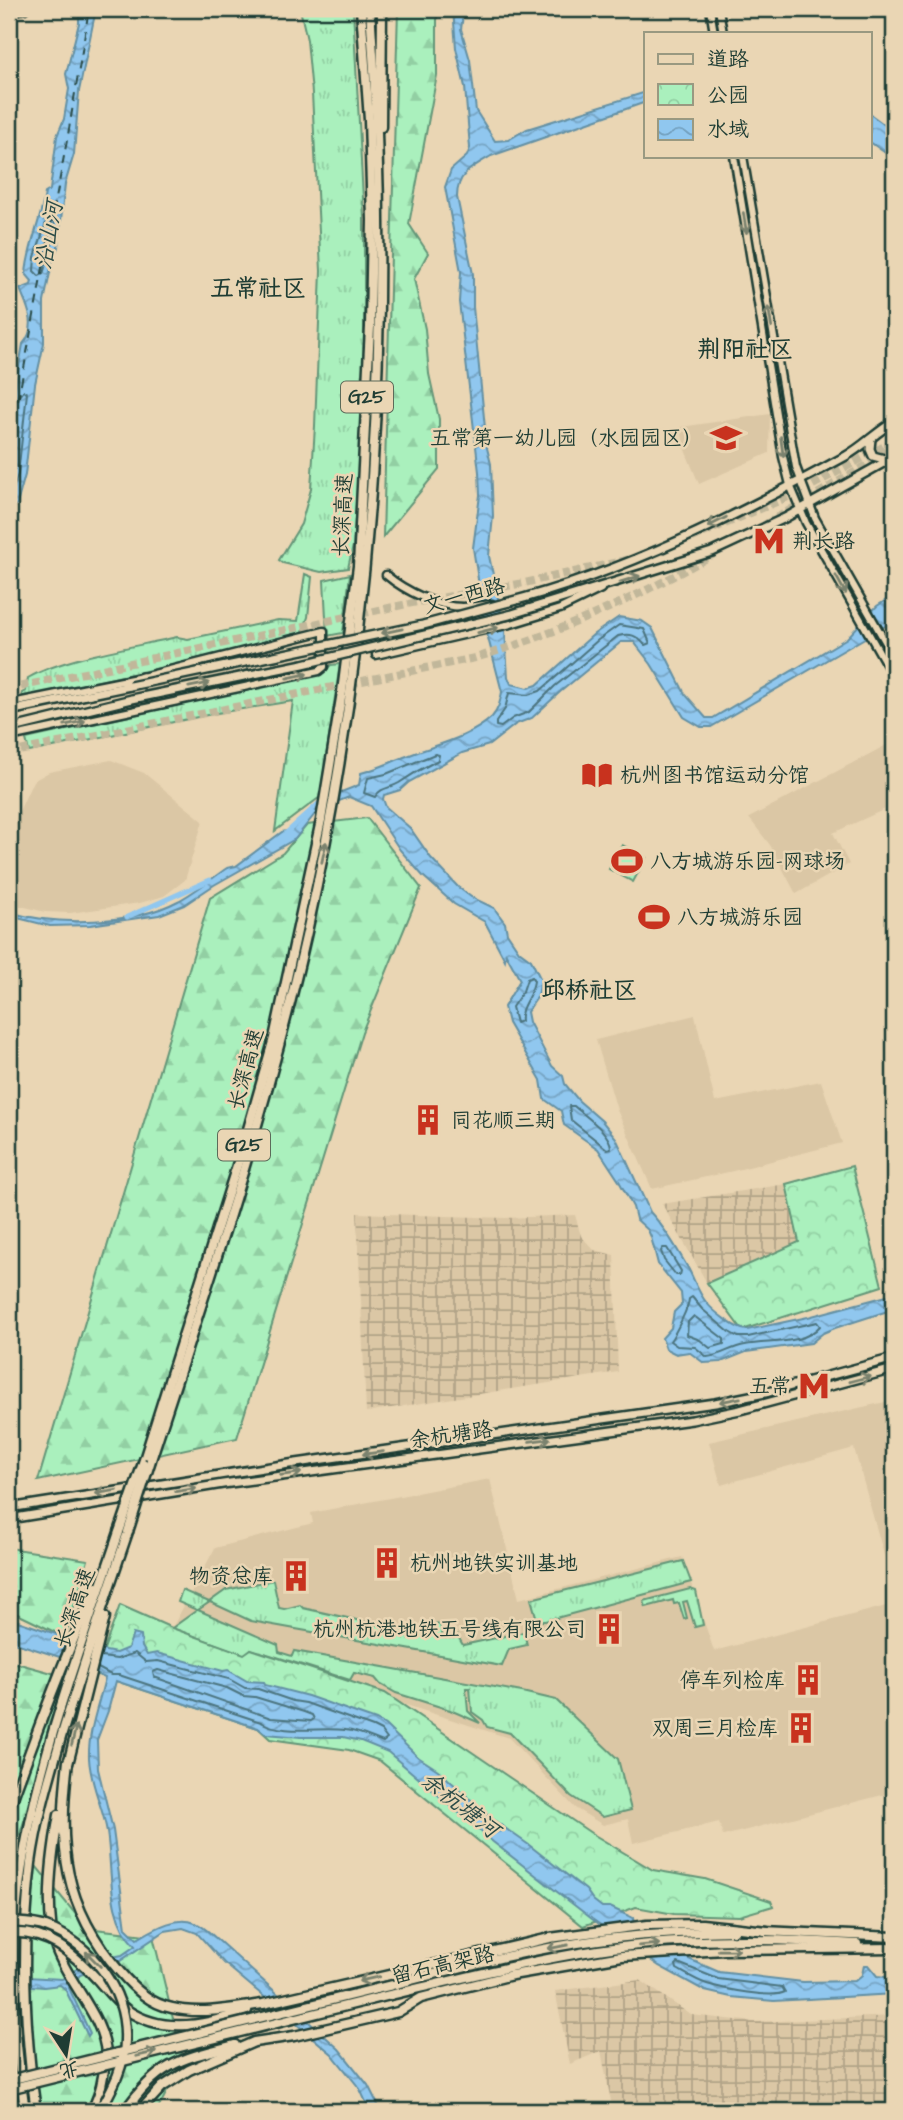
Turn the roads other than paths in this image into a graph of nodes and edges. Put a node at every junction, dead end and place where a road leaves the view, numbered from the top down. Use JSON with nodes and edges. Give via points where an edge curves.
{"nodes":[{"id":1,"x":26,"y":9,"type":"edge"},
{"id":2,"x":361,"y":9,"type":"edge"},
{"id":3,"x":370,"y":9,"type":"edge"},
{"id":4,"x":382,"y":9,"type":"edge"},
{"id":5,"x":710,"y":9,"type":"edge"},
{"id":6,"x":719,"y":9,"type":"edge"},
{"id":7,"x":9,"y":12,"type":"edge"},
{"id":8,"x":714,"y":32,"type":"edge"},
{"id":9,"x":723,"y":32,"type":"edge"},
{"id":10,"x":734,"y":158,"type":"edge"},
{"id":11,"x":743,"y":158,"type":"edge"},
{"id":12,"x":379,"y":176,"type":"junction"},
{"id":13,"x":894,"y":422,"type":"edge"},
{"id":14,"x":871,"y":439,"type":"junction"},
{"id":15,"x":891,"y":458,"type":"edge"},
{"id":16,"x":800,"y":480,"type":"junction"},
{"id":17,"x":790,"y":485,"type":"junction"},
{"id":18,"x":810,"y":505,"type":"junction"},
{"id":19,"x":800,"y":510,"type":"junction"},
{"id":20,"x":386,"y":575,"type":"dead end"},
{"id":21,"x":505,"y":603,"type":"junction"},
{"id":22,"x":510,"y":620,"type":"junction"},
{"id":23,"x":376,"y":656,"type":"dead end"},
{"id":24,"x":894,"y":657,"type":"edge"},
{"id":25,"x":142,"y":677,"type":"junction"},
{"id":26,"x":894,"y":678,"type":"edge"},
{"id":27,"x":98,"y":687,"type":"junction"},
{"id":28,"x":120,"y":688,"type":"junction"},
{"id":29,"x":10,"y":707,"type":"edge"},
{"id":30,"x":9,"y":729,"type":"edge"},
{"id":31,"x":325,"y":821,"type":"junction"},
{"id":32,"x":894,"y":1358,"type":"edge"},
{"id":33,"x":894,"y":1369,"type":"edge"},
{"id":34,"x":9,"y":1508,"type":"edge"},
{"id":35,"x":9,"y":1519,"type":"edge"},
{"id":36,"x":119,"y":1546,"type":"junction"},
{"id":37,"x":74,"y":1680,"type":"junction"},
{"id":38,"x":68,"y":1761,"type":"junction"},
{"id":39,"x":9,"y":1809,"type":"edge"},
{"id":40,"x":9,"y":1922,"type":"edge"},
{"id":41,"x":767,"y":1931,"type":"junction"},
{"id":42,"x":9,"y":1933,"type":"edge"},
{"id":43,"x":894,"y":1937,"type":"edge"},
{"id":44,"x":894,"y":1947,"type":"edge"},
{"id":45,"x":263,"y":2004,"type":"junction"},
{"id":46,"x":254,"y":2042,"type":"junction"},
{"id":47,"x":9,"y":2080,"type":"edge"},
{"id":48,"x":9,"y":2090,"type":"edge"},
{"id":49,"x":25,"y":2111,"type":"edge"},
{"id":50,"x":36,"y":2111,"type":"edge"},
{"id":51,"x":91,"y":2111,"type":"edge"},
{"id":52,"x":100,"y":2111,"type":"edge"},
{"id":53,"x":125,"y":2111,"type":"edge"},
{"id":54,"x":140,"y":2111,"type":"edge"}],
"edges":[{"from":1,"to":7,"type":"main road"},
{"from":2,"to":31,"type":"highway","name":"长深高速","number":"G25","via":[[371,183],[370,327],[358,566]]},
{"from":3,"to":12,"type":"highway","name":"长深高速","number":"G25"},
{"from":4,"to":12,"type":"highway"},
{"from":5,"to":8,"type":"main road"},
{"from":6,"to":9,"type":"main road"},
{"from":10,"to":17,"type":"main road","one_way":true},
{"from":16,"to":11,"type":"main road","one_way":true},
{"from":12,"to":31,"type":"highway","name":"长深高速","number":"G25","via":[[365,567],[337,778]]},
{"from":13,"to":14,"type":"main road","name":"文一西路"},
{"from":14,"to":15,"type":"main road","via":[[873,456]]},
{"from":14,"to":16,"type":"main road","name":"文一西路"},
{"from":15,"to":18,"type":"main road","name":"文一西路"},
{"from":16,"to":17,"type":"main road","name":"文一西路"},
{"from":16,"to":18,"type":"main road"},
{"from":17,"to":19,"type":"main road"},
{"from":17,"to":21,"type":"main road","name":"文一西路","one_way":true,"via":[[646,556]]},
{"from":18,"to":19,"type":"main road","name":"文一西路"},
{"from":18,"to":24,"type":"main road"},
{"from":22,"to":19,"type":"main road","name":"文一西路","one_way":true,"via":[[712,552]]},
{"from":19,"to":26,"type":"main road","one_way":true},
{"from":20,"to":21,"type":"main road","bridge":true,"via":[[440,603],[463,607]]},
{"from":21,"to":28,"type":"main road","name":"文一西路","one_way":true,"bridge":true,"via":[[423,625]]},
{"from":23,"to":22,"type":"main road","one_way":true,"via":[[466,636]]},
{"from":30,"to":22,"type":"main road","name":"文一西路","one_way":true,"bridge":true},
{"from":25,"to":27,"type":"main road"},
{"from":25,"to":28,"type":"main road"},
{"from":30,"to":25,"type":"main road","one_way":true,"via":[[19,735],[319,671],[324,667],[324,631]]},
{"from":27,"to":28,"type":"main road"},
{"from":27,"to":29,"type":"main road"},
{"from":28,"to":29,"type":"main road","name":"文一西路"},
{"from":31,"to":36,"type":"highway","name":"长深高速","number":"G25","bridge":true,"via":[[307,933],[252,1145]]},
{"from":32,"to":34,"type":"main road","name":"余杭塘路","one_way":true,"via":[[715,1403]]},
{"from":35,"to":33,"type":"main road","name":"余杭塘路","one_way":true,"via":[[223,1484],[692,1420]]},
{"from":36,"to":37,"type":"highway","name":"长深高速","number":"G25"},
{"from":38,"to":36,"type":"highway","one_way":true},
{"from":36,"to":39,"type":"highway","via":[[73,1638]]},
{"from":37,"to":49,"type":"highway","name":"长深高速","number":"G25","via":[[35,1800],[23,1860],[13,1958]]},
{"from":37,"to":50,"type":"highway","name":"长深高速","number":"G25","via":[[32,1861],[24,1954]]},
{"from":38,"to":45,"type":"highway","via":[[62,1831],[71,1882],[87,1928],[128,1981],[156,2003],[173,2009],[221,2010]]},
{"from":38,"to":51,"type":"highway","bridge":true,"via":[[55,1836],[52,1919],[65,1970],[94,2019],[106,2054],[101,2089]]},
{"from":52,"to":40,"type":"highway","one_way":true,"bridge":true,"via":[[115,2082],[125,2041],[124,2020],[105,1971],[71,1939],[45,1927]]},
{"from":41,"to":43,"type":"highway","name":"留石高架路"},
{"from":41,"to":45,"type":"highway","one_way":true,"via":[[702,1924],[647,1925],[550,1938]]},
{"from":41,"to":47,"type":"highway","name":"留石高架路","one_way":true,"bridge":true,"via":[[651,1934],[550,1949]]},
{"from":42,"to":45,"type":"highway","bridge":true,"via":[[38,1936],[62,1946],[128,2010],[149,2020],[174,2026],[205,2023]]},
{"from":46,"to":44,"type":"highway","one_way":true,"via":[[398,2012],[421,1998],[512,1975],[622,1956]]},
{"from":48,"to":44,"type":"highway","name":"留石高架路","one_way":true,"bridge":true,"via":[[555,1957],[710,1939]]},
{"from":46,"to":53,"type":"highway","via":[[158,2071]]},
{"from":46,"to":54,"type":"highway","via":[[189,2070],[162,2087]]}]}
